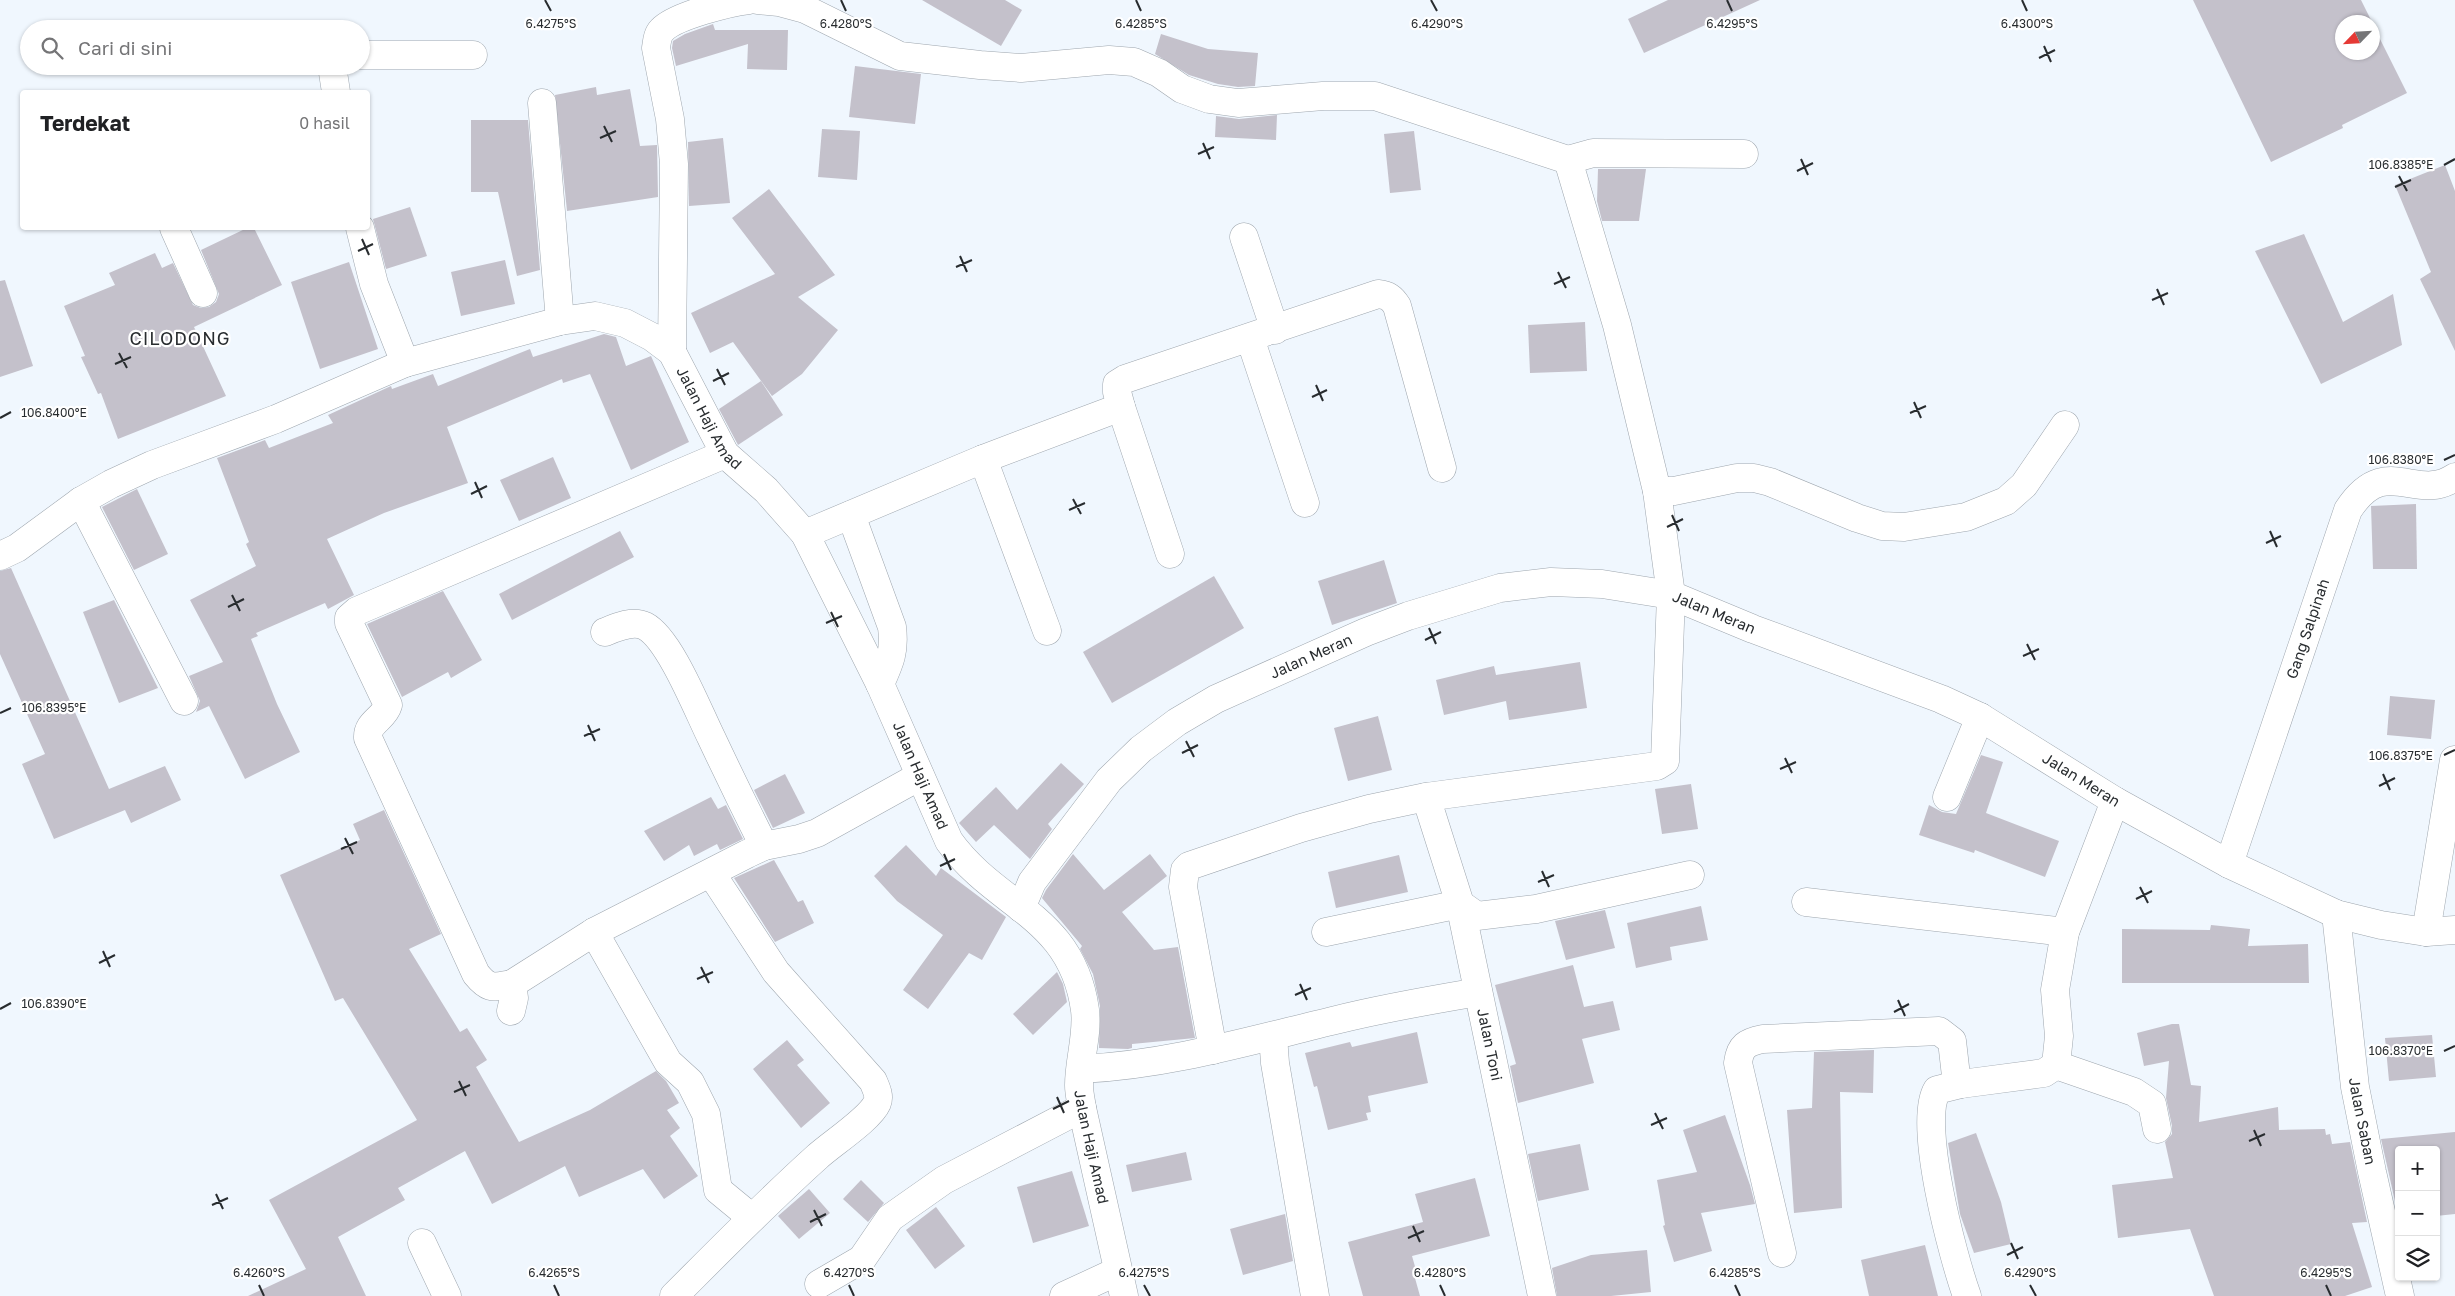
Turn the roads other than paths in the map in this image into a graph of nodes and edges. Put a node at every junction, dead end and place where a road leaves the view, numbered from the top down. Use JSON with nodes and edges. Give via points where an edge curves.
{"nodes":[{"id":1,"x":749,"y":0,"type":"edge"},
{"id":2,"x":758,"y":0,"type":"edge"},
{"id":3,"x":370,"y":55,"type":"edge"},
{"id":4,"x":473,"y":55,"type":"dead end"},
{"id":5,"x":333,"y":75,"type":"edge"},
{"id":6,"x":336,"y":90,"type":"edge"},
{"id":7,"x":542,"y":104,"type":"dead end"},
{"id":8,"x":1744,"y":154,"type":"dead end"},
{"id":9,"x":1568,"y":160,"type":"junction"},
{"id":10,"x":175,"y":230,"type":"edge"},
{"id":11,"x":360,"y":230,"type":"edge"},
{"id":12,"x":1244,"y":238,"type":"dead end"},
{"id":13,"x":202,"y":293,"type":"dead end"},
{"id":14,"x":560,"y":321,"type":"junction"},
{"id":15,"x":1275,"y":330,"type":"junction"},
{"id":16,"x":1250,"y":338,"type":"junction"},
{"id":17,"x":672,"y":352,"type":"junction"},
{"id":18,"x":405,"y":364,"type":"junction"},
{"id":19,"x":1121,"y":407,"type":"junction"},
{"id":20,"x":2065,"y":425,"type":"dead end"},
{"id":21,"x":725,"y":454,"type":"junction"},
{"id":22,"x":983,"y":459,"type":"junction"},
{"id":23,"x":1442,"y":468,"type":"dead end"},
{"id":24,"x":2455,"y":477,"type":"edge"},
{"id":25,"x":1657,"y":491,"type":"junction"},
{"id":26,"x":81,"y":501,"type":"junction"},
{"id":27,"x":1306,"y":503,"type":"dead end"},
{"id":28,"x":851,"y":515,"type":"junction"},
{"id":29,"x":804,"y":534,"type":"junction"},
{"id":30,"x":1170,"y":554,"type":"dead end"},
{"id":31,"x":0,"y":556,"type":"edge"},
{"id":32,"x":1671,"y":595,"type":"junction"},
{"id":33,"x":1047,"y":631,"type":"dead end"},
{"id":34,"x":605,"y":632,"type":"dead end"},
{"id":35,"x":880,"y":684,"type":"junction"},
{"id":36,"x":184,"y":701,"type":"dead end"},
{"id":37,"x":1980,"y":717,"type":"junction"},
{"id":38,"x":2454,"y":760,"type":"edge"},
{"id":39,"x":920,"y":776,"type":"junction"},
{"id":40,"x":1426,"y":797,"type":"junction"},
{"id":41,"x":1947,"y":797,"type":"dead end"},
{"id":42,"x":2114,"y":801,"type":"junction"},
{"id":43,"x":764,"y":846,"type":"junction"},
{"id":44,"x":2230,"y":864,"type":"junction"},
{"id":45,"x":711,"y":873,"type":"junction"},
{"id":46,"x":1690,"y":875,"type":"dead end"},
{"id":47,"x":1806,"y":902,"type":"dead end"},
{"id":48,"x":1460,"y":904,"type":"junction"},
{"id":49,"x":1021,"y":908,"type":"junction"},
{"id":50,"x":2336,"y":914,"type":"junction"},
{"id":51,"x":2455,"y":930,"type":"edge"},
{"id":52,"x":594,"y":932,"type":"junction"},
{"id":53,"x":1326,"y":932,"type":"dead end"},
{"id":54,"x":2065,"y":932,"type":"junction"},
{"id":55,"x":2426,"y":932,"type":"junction"},
{"id":56,"x":512,"y":984,"type":"junction"},
{"id":57,"x":1478,"y":992,"type":"junction"},
{"id":58,"x":511,"y":1012,"type":"dead end"},
{"id":59,"x":1273,"y":1036,"type":"junction"},
{"id":60,"x":1213,"y":1050,"type":"junction"},
{"id":61,"x":2056,"y":1065,"type":"junction"},
{"id":62,"x":1081,"y":1069,"type":"junction"},
{"id":63,"x":1961,"y":1084,"type":"junction"},
{"id":64,"x":1082,"y":1108,"type":"junction"},
{"id":65,"x":2157,"y":1130,"type":"dead end"},
{"id":66,"x":752,"y":1218,"type":"junction"},
{"id":67,"x":422,"y":1243,"type":"dead end"},
{"id":68,"x":1782,"y":1253,"type":"dead end"},
{"id":69,"x":819,"y":1284,"type":"dead end"},
{"id":70,"x":1121,"y":1284,"type":"edge"},
{"id":71,"x":447,"y":1296,"type":"edge"},
{"id":72,"x":674,"y":1296,"type":"edge"},
{"id":73,"x":1064,"y":1296,"type":"edge"},
{"id":74,"x":1315,"y":1296,"type":"edge"},
{"id":75,"x":1542,"y":1296,"type":"edge"},
{"id":76,"x":1967,"y":1296,"type":"edge"},
{"id":77,"x":2400,"y":1296,"type":"edge"}],
"edges":[{"from":1,"to":17,"type":"street","via":[[728,2],[673,23],[662,30],[657,39],[674,164]]},
{"from":2,"to":9,"type":"street","via":[[805,9],[900,56],[1021,68],[1109,60],[1134,62],[1159,73],[1182,89],[1238,103],[1323,96],[1375,96]]},
{"from":3,"to":4,"type":"street"},
{"from":5,"to":6,"type":"street"},
{"from":7,"to":14,"type":"street"},
{"from":8,"to":9,"type":"street","via":[[1593,153]]},
{"from":9,"to":25,"type":"street","via":[[1617,325]]},
{"from":10,"to":13,"type":"street"},
{"from":11,"to":18,"type":"street","via":[[374,284]]},
{"from":12,"to":15,"type":"street"},
{"from":14,"to":17,"type":"street","via":[[595,316],[625,322]]},
{"from":14,"to":18,"type":"street"},
{"from":15,"to":16,"type":"street"},
{"from":15,"to":23,"type":"street","via":[[1378,294],[1393,299]]},
{"from":16,"to":19,"type":"street","via":[[1125,379],[1117,384]]},
{"from":16,"to":27,"type":"street"},
{"from":17,"to":21,"type":"street","name":"Jalan Haji Amad"},
{"from":18,"to":26,"type":"street","via":[[276,419],[152,465]]},
{"from":19,"to":22,"type":"street"},
{"from":19,"to":30,"type":"street"},
{"from":20,"to":25,"type":"street","via":[[2024,485],[2006,501],[1966,517],[1904,527],[1882,526],[1754,478]]},
{"from":21,"to":29,"type":"street","name":"Jalan Haji Amad","via":[[766,490]]},
{"from":21,"to":56,"type":"street","via":[[352,614],[349,623],[387,710],[367,730],[368,738],[476,974],[492,987]]},
{"from":22,"to":28,"type":"street"},
{"from":22,"to":33,"type":"street"},
{"from":24,"to":44,"type":"street","name":"Gang Salpinah","via":[[2428,485],[2386,480],[2370,485],[2348,510]]},
{"from":25,"to":32,"type":"street"},
{"from":26,"to":31,"type":"street","via":[[17,548]]},
{"from":26,"to":36,"type":"street"},
{"from":28,"to":29,"type":"street"},
{"from":28,"to":35,"type":"street","via":[[892,627],[892,658]]},
{"from":29,"to":35,"type":"street","name":"Jalan Haji Amad"},
{"from":32,"to":37,"type":"street","name":"Jalan Meran"},
{"from":32,"to":40,"type":"street","via":[[1667,756],[1662,764]]},
{"from":32,"to":49,"type":"street","name":"Jalan Meran","via":[[1602,584],[1551,582],[1500,588],[1366,632],[1216,698],[1177,722],[1109,780],[1032,882]]},
{"from":34,"to":43,"type":"street","via":[[638,624],[657,636],[684,680]]},
{"from":35,"to":39,"type":"street","name":"Jalan Haji Amad"},
{"from":37,"to":41,"type":"street"},
{"from":37,"to":42,"type":"street","name":"Jalan Meran"},
{"from":38,"to":55,"type":"street"},
{"from":39,"to":43,"type":"street","via":[[817,832]]},
{"from":39,"to":49,"type":"street","name":"Jalan Haji Amad","via":[[938,820],[960,857]]},
{"from":40,"to":48,"type":"street","name":"Jalan Toni"},
{"from":40,"to":60,"type":"street","via":[[1301,828],[1197,862],[1185,870],[1184,887]]},
{"from":42,"to":44,"type":"street","name":"Jalan Meran"},
{"from":42,"to":54,"type":"street"},
{"from":43,"to":45,"type":"street"},
{"from":44,"to":50,"type":"street","name":"Jalan Meran"},
{"from":45,"to":52,"type":"street"},
{"from":45,"to":66,"type":"street","via":[[776,972],[873,1081],[878,1093],[877,1103],[864,1118],[834,1141]]},
{"from":46,"to":48,"type":"street","via":[[1536,908],[1476,916]]},
{"from":47,"to":54,"type":"street"},
{"from":48,"to":53,"type":"street"},
{"from":48,"to":57,"type":"street","name":"Jalan Toni"},
{"from":49,"to":62,"type":"street","name":"Jalan Haji Amad","via":[[1062,945],[1073,966],[1085,1012]]},
{"from":50,"to":55,"type":"street","name":"Jalan Meran"},
{"from":50,"to":77,"type":"street","name":"Jalan Saban","via":[[2355,1088]]},
{"from":51,"to":55,"type":"street","name":"Jalan Meran"},
{"from":52,"to":56,"type":"street"},
{"from":52,"to":66,"type":"street","via":[[668,1062],[690,1082],[706,1114],[718,1190]]},
{"from":54,"to":61,"type":"street","via":[[2055,990],[2059,1036]]},
{"from":56,"to":58,"type":"street"},
{"from":57,"to":59,"type":"street"},
{"from":57,"to":75,"type":"street","name":"Jalan Toni"},
{"from":59,"to":60,"type":"street"},
{"from":59,"to":74,"type":"street"},
{"from":60,"to":62,"type":"street","via":[[1121,1067]]},
{"from":61,"to":63,"type":"street","via":[[2044,1073]]},
{"from":61,"to":65,"type":"street","via":[[2134,1092],[2152,1104]]},
{"from":62,"to":64,"type":"street","name":"Jalan Haji Amad"},
{"from":63,"to":68,"type":"street","via":[[1956,1076],[1952,1041],[1939,1032],[1764,1039],[1751,1041],[1742,1047],[1738,1063]]},
{"from":63,"to":76,"type":"street","via":[[1937,1090],[1932,1099],[1930,1122],[1954,1258]]},
{"from":64,"to":69,"type":"street","via":[[936,1186],[890,1218],[862,1259]]},
{"from":64,"to":70,"type":"street","name":"Jalan Haji Amad"},
{"from":66,"to":72,"type":"street"},
{"from":67,"to":71,"type":"street"},
{"from":70,"to":73,"type":"street"}]}
